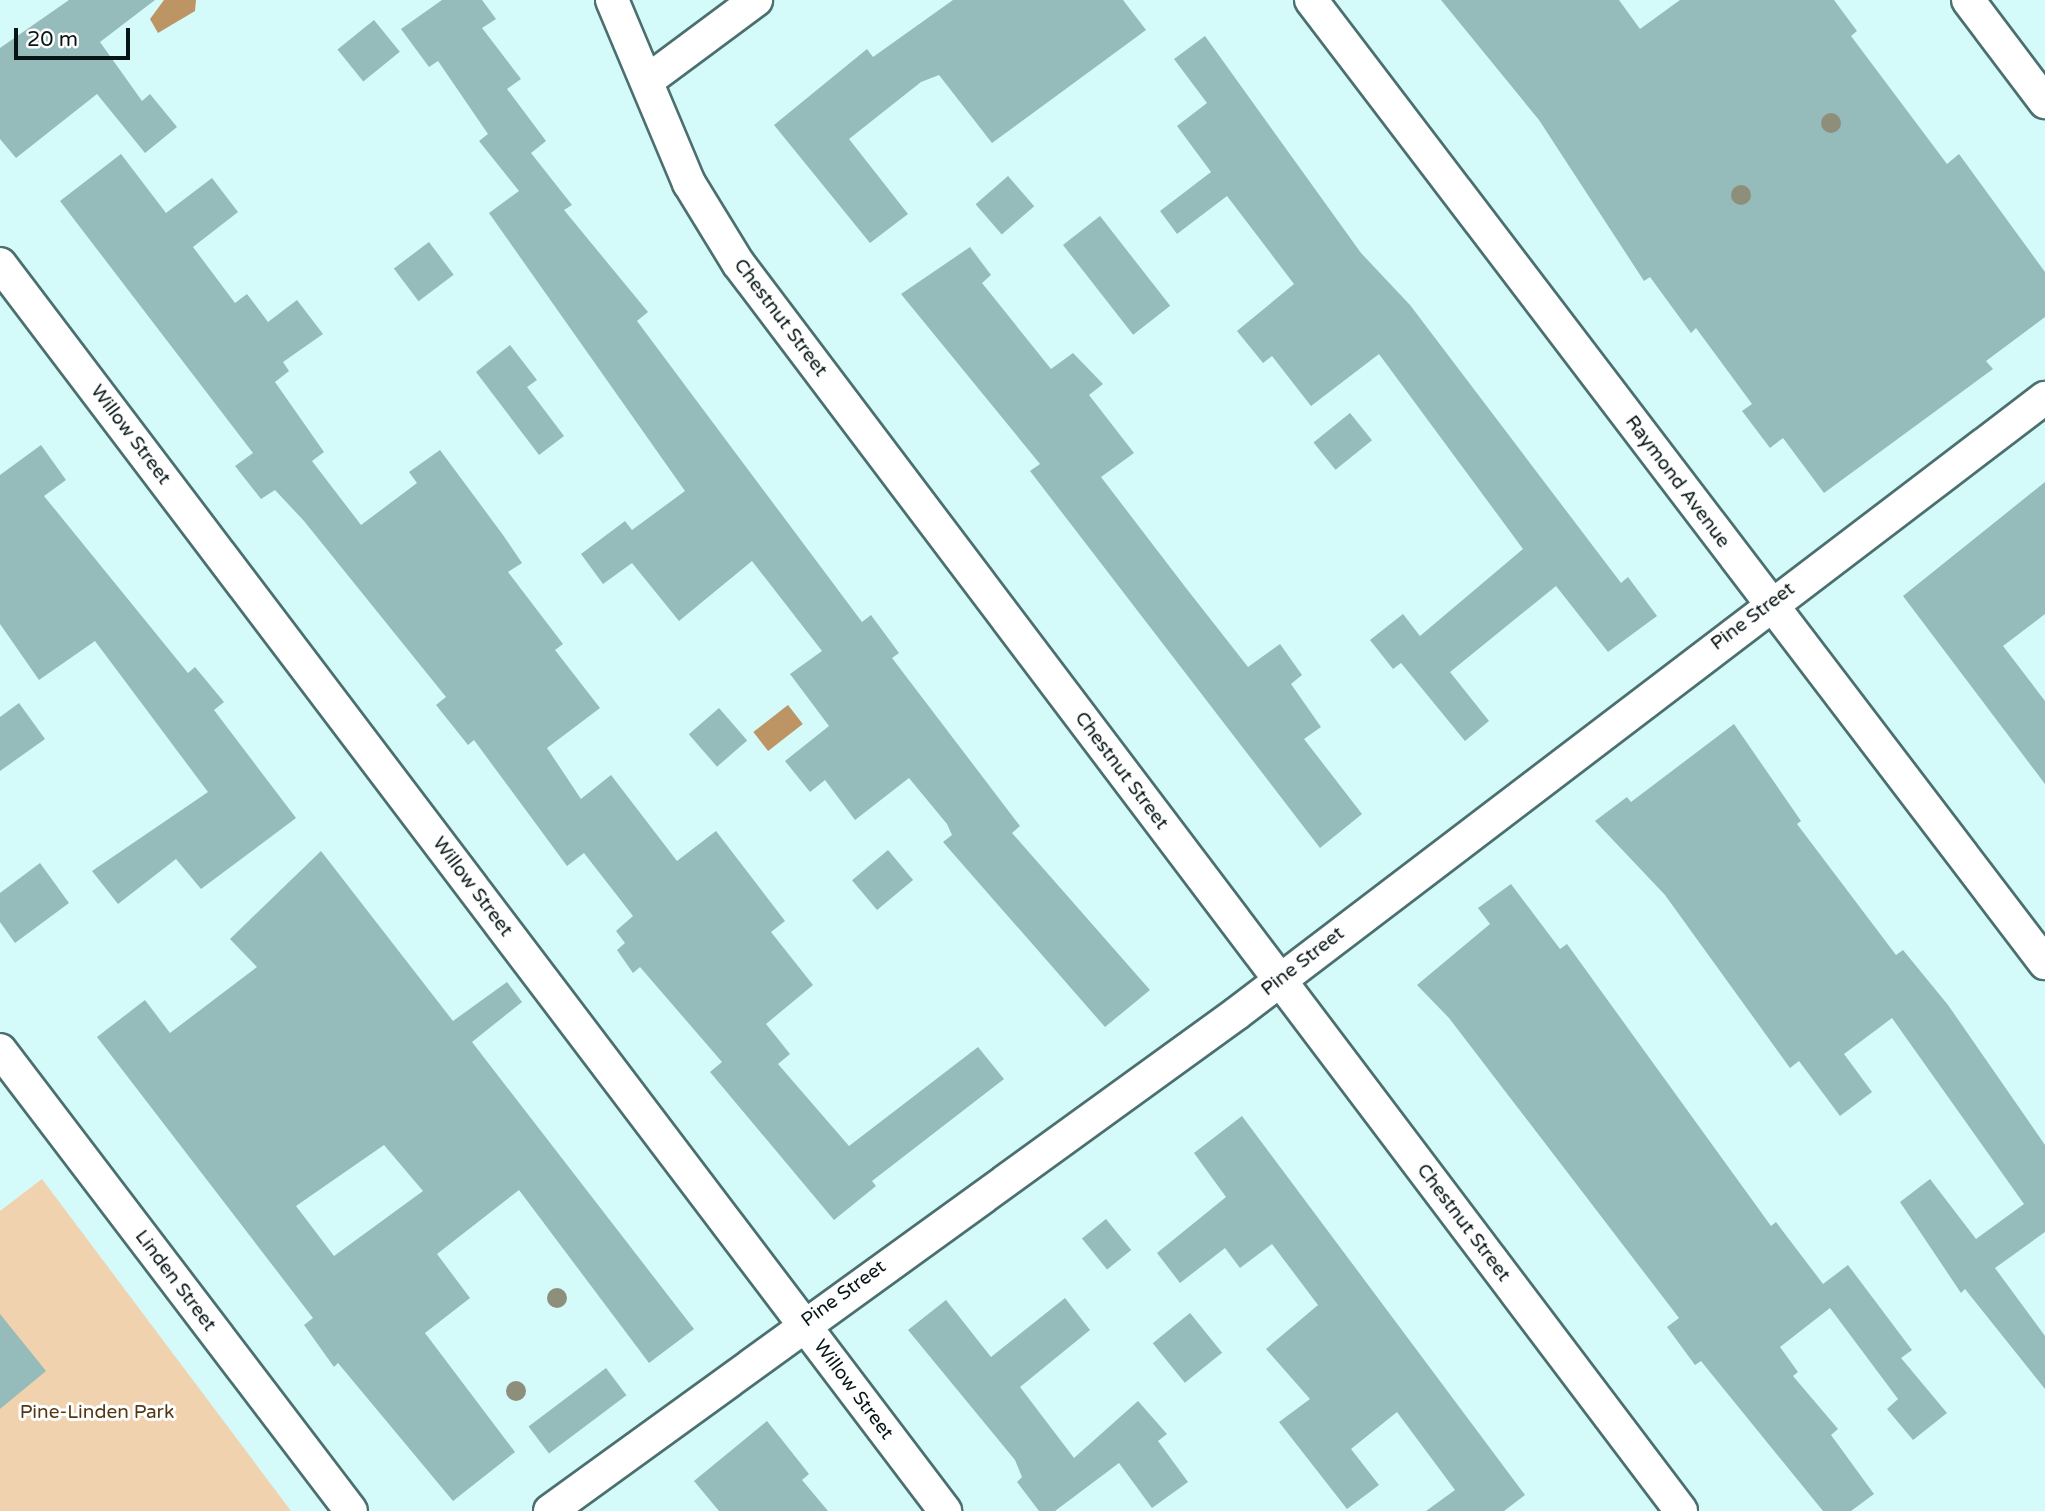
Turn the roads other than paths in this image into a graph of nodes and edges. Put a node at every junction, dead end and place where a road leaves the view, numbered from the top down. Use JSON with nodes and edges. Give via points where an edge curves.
{"nodes":[{"id":1,"x":612,"y":0,"type":"edge"},
{"id":2,"x":756,"y":0,"type":"edge"},
{"id":3,"x":1311,"y":0,"type":"edge"},
{"id":4,"x":1968,"y":0,"type":"edge"},
{"id":5,"x":647,"y":81,"type":"junction"},
{"id":6,"x":2045,"y":102,"type":"edge"},
{"id":7,"x":0,"y":264,"type":"edge"},
{"id":8,"x":2045,"y":398,"type":"edge"},
{"id":9,"x":1771,"y":603,"type":"junction"},
{"id":10,"x":2045,"y":963,"type":"edge"},
{"id":11,"x":1280,"y":980,"type":"junction"},
{"id":12,"x":0,"y":1051,"type":"edge"},
{"id":13,"x":803,"y":1324,"type":"junction"},
{"id":14,"x":351,"y":1511,"type":"edge"},
{"id":15,"x":551,"y":1511,"type":"edge"},
{"id":16,"x":944,"y":1511,"type":"edge"},
{"id":17,"x":1681,"y":1511,"type":"edge"}],
"edges":[{"from":1,"to":5,"type":"street","name":"Chestnut Street"},
{"from":2,"to":5,"type":"street"},
{"from":3,"to":9,"type":"street","name":"Raymond Avenue"},
{"from":4,"to":6,"type":"street"},
{"from":5,"to":11,"type":"street","name":"Chestnut Street","via":[[690,183],[738,263]]},
{"from":7,"to":13,"type":"street","name":"Willow Street"},
{"from":8,"to":9,"type":"street","name":"Pine Street"},
{"from":9,"to":10,"type":"street","name":"Raymond Avenue"},
{"from":9,"to":11,"type":"street","name":"Pine Street"},
{"from":11,"to":13,"type":"street","name":"Pine Street"},
{"from":11,"to":17,"type":"street","name":"Chestnut Street"},
{"from":12,"to":14,"type":"street","name":"Linden Street"},
{"from":13,"to":15,"type":"street","name":"Pine Street"},
{"from":13,"to":16,"type":"street","name":"Willow Street"}]}
